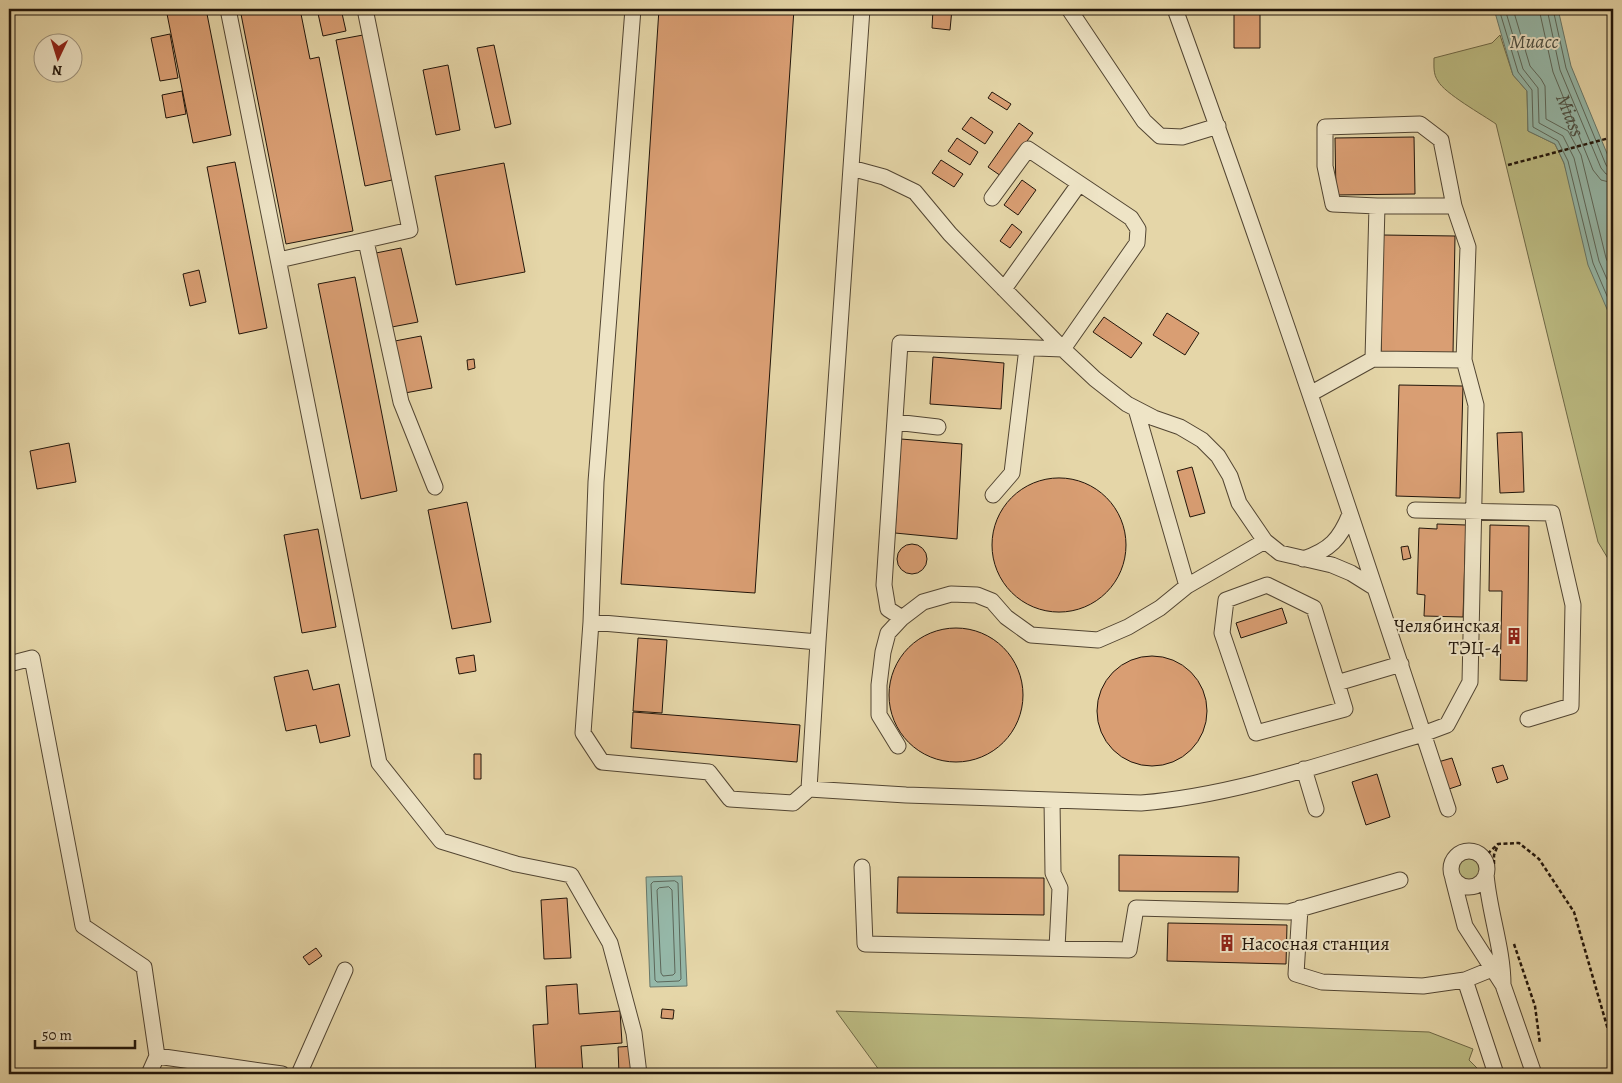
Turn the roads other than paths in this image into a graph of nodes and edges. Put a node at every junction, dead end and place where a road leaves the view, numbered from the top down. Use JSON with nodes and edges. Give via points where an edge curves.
{"nodes":[{"id":1,"x":228,"y":9,"type":"edge"},
{"id":2,"x":366,"y":9,"type":"edge"},
{"id":3,"x":634,"y":9,"type":"edge"},
{"id":4,"x":862,"y":9,"type":"edge"},
{"id":5,"x":1069,"y":9,"type":"edge"},
{"id":6,"x":1176,"y":9,"type":"edge"},
{"id":7,"x":1218,"y":126,"type":"junction"},
{"id":8,"x":851,"y":168,"type":"junction"},
{"id":9,"x":1079,"y":184,"type":"junction"},
{"id":10,"x":992,"y":198,"type":"dead end"},
{"id":11,"x":1376,"y":206,"type":"junction"},
{"id":12,"x":1454,"y":206,"type":"junction"},
{"id":13,"x":366,"y":241,"type":"junction"},
{"id":14,"x":279,"y":260,"type":"junction"},
{"id":15,"x":1004,"y":289,"type":"junction"},
{"id":16,"x":1027,"y":348,"type":"junction"},
{"id":17,"x":1063,"y":349,"type":"junction"},
{"id":18,"x":1373,"y":359,"type":"junction"},
{"id":19,"x":1464,"y":360,"type":"junction"},
{"id":20,"x":1310,"y":394,"type":"junction"},
{"id":21,"x":1136,"y":409,"type":"junction"},
{"id":22,"x":895,"y":422,"type":"junction"},
{"id":23,"x":938,"y":427,"type":"dead end"},
{"id":24,"x":435,"y":487,"type":"dead end"},
{"id":25,"x":994,"y":495,"type":"dead end"},
{"id":26,"x":1415,"y":510,"type":"dead end"},
{"id":27,"x":1474,"y":511,"type":"junction"},
{"id":28,"x":1350,"y":514,"type":"junction"},
{"id":29,"x":1265,"y":540,"type":"junction"},
{"id":30,"x":1303,"y":559,"type":"junction"},
{"id":31,"x":1187,"y":586,"type":"junction"},
{"id":32,"x":1375,"y":588,"type":"junction"},
{"id":33,"x":902,"y":618,"type":"junction"},
{"id":34,"x":591,"y":622,"type":"junction"},
{"id":35,"x":818,"y":642,"type":"junction"},
{"id":36,"x":9,"y":664,"type":"edge"},
{"id":37,"x":1401,"y":664,"type":"junction"},
{"id":38,"x":1337,"y":683,"type":"junction"},
{"id":39,"x":1528,"y":719,"type":"dead end"},
{"id":40,"x":1423,"y":734,"type":"junction"},
{"id":41,"x":898,"y":746,"type":"dead end"},
{"id":42,"x":1304,"y":769,"type":"junction"},
{"id":43,"x":809,"y":789,"type":"junction"},
{"id":44,"x":1052,"y":800,"type":"junction"},
{"id":45,"x":1448,"y":808,"type":"dead end"},
{"id":46,"x":1316,"y":809,"type":"dead end"},
{"id":47,"x":862,"y":867,"type":"dead end"},
{"id":48,"x":1490,"y":873,"type":"junction"},
{"id":49,"x":1453,"y":879,"type":"junction"},
{"id":50,"x":1400,"y":880,"type":"dead end"},
{"id":51,"x":1300,"y":908,"type":"junction"},
{"id":52,"x":1056,"y":948,"type":"junction"},
{"id":53,"x":1492,"y":969,"type":"junction"},
{"id":54,"x":345,"y":970,"type":"dead end"},
{"id":55,"x":1465,"y":980,"type":"junction"},
{"id":56,"x":1503,"y":985,"type":"junction"},
{"id":57,"x":157,"y":1056,"type":"junction"},
{"id":58,"x":149,"y":1074,"type":"edge"},
{"id":59,"x":282,"y":1074,"type":"edge"},
{"id":60,"x":300,"y":1074,"type":"edge"},
{"id":61,"x":639,"y":1074,"type":"edge"},
{"id":62,"x":1496,"y":1074,"type":"edge"},
{"id":63,"x":1534,"y":1074,"type":"edge"}],
"edges":[{"from":1,"to":14,"type":"street"},
{"from":2,"to":13,"type":"street","via":[[410,230]]},
{"from":3,"to":34,"type":"street","via":[[596,482]]},
{"from":4,"to":8,"type":"street"},
{"from":5,"to":7,"type":"street","via":[[1144,121],[1160,136],[1182,137]]},
{"from":6,"to":7,"type":"street"},
{"from":7,"to":20,"type":"street"},
{"from":8,"to":15,"type":"street","via":[[884,177],[915,192],[950,234]]},
{"from":8,"to":35,"type":"street"},
{"from":9,"to":10,"type":"street","via":[[1028,149]]},
{"from":9,"to":15,"type":"street"},
{"from":9,"to":17,"type":"street","via":[[1131,218],[1138,228],[1137,243]]},
{"from":11,"to":12,"type":"street"},
{"from":11,"to":12,"type":"street","via":[[1333,204],[1325,166],[1325,126],[1420,124],[1441,140]]},
{"from":11,"to":18,"type":"street"},
{"from":12,"to":19,"type":"street","via":[[1468,247]]},
{"from":13,"to":14,"type":"street"},
{"from":13,"to":24,"type":"street","via":[[401,402]]},
{"from":14,"to":61,"type":"street","via":[[379,763],[441,841],[516,864],[571,875],[610,943],[634,1033]]},
{"from":15,"to":17,"type":"street"},
{"from":16,"to":17,"type":"street"},
{"from":16,"to":22,"type":"street","via":[[900,343]]},
{"from":16,"to":25,"type":"street","via":[[1012,473]]},
{"from":17,"to":21,"type":"street","via":[[1095,379]]},
{"from":18,"to":19,"type":"street"},
{"from":18,"to":20,"type":"street"},
{"from":19,"to":27,"type":"street","via":[[1476,405]]},
{"from":20,"to":28,"type":"street"},
{"from":21,"to":29,"type":"street","via":[[1180,427],[1202,440],[1218,456],[1230,476],[1239,503]]},
{"from":21,"to":31,"type":"street"},
{"from":22,"to":23,"type":"street"},
{"from":22,"to":33,"type":"street","via":[[884,585],[888,610]]},
{"from":26,"to":27,"type":"street"},
{"from":27,"to":39,"type":"street","via":[[1552,513],[1573,605],[1571,706]]},
{"from":27,"to":40,"type":"street","via":[[1470,682],[1447,725]]},
{"from":28,"to":30,"type":"street","via":[[1343,531],[1332,544],[1319,554]]},
{"from":28,"to":32,"type":"street"},
{"from":29,"to":30,"type":"street","via":[[1280,553]]},
{"from":29,"to":31,"type":"street"},
{"from":30,"to":32,"type":"street","via":[[1332,565]]},
{"from":31,"to":33,"type":"street","via":[[1160,608],[1098,640],[1031,635],[1006,617],[992,601],[977,595],[951,594],[923,602]]},
{"from":32,"to":37,"type":"street"},
{"from":33,"to":41,"type":"street","via":[[888,632],[879,684],[879,716]]},
{"from":34,"to":35,"type":"street"},
{"from":34,"to":43,"type":"street","via":[[583,733],[602,762],[709,772],[730,798],[793,803]]},
{"from":35,"to":43,"type":"street"},
{"from":36,"to":57,"type":"street","via":[[32,658],[83,926],[144,967]]},
{"from":37,"to":38,"type":"street"},
{"from":37,"to":40,"type":"street"},
{"from":38,"to":38,"type":"street","via":[[1314,608],[1267,585],[1226,600],[1222,634],[1256,733],[1345,709]]},
{"from":40,"to":42,"type":"street"},
{"from":40,"to":45,"type":"street"},
{"from":42,"to":44,"type":"street","via":[[1242,787],[1171,801]]},
{"from":42,"to":46,"type":"street"},
{"from":43,"to":44,"type":"street"},
{"from":44,"to":52,"type":"street","via":[[1052,873],[1060,888]]},
{"from":47,"to":52,"type":"street","via":[[865,944]]},
{"from":48,"to":49,"type":"street","via":[[1481,883],[1471,887],[1461,886]]},
{"from":48,"to":49,"type":"street","via":[[1482,858],[1474,852],[1465,852],[1452,862]]},
{"from":48,"to":56,"type":"street","via":[[1488,892],[1503,966]]},
{"from":49,"to":53,"type":"street","via":[[1465,926]]},
{"from":50,"to":51,"type":"street"},
{"from":51,"to":52,"type":"street","via":[[1289,912],[1136,908],[1129,950]]},
{"from":51,"to":55,"type":"street","via":[[1296,974],[1322,982],[1423,986]]},
{"from":53,"to":55,"type":"street"},
{"from":53,"to":56,"type":"street"},
{"from":54,"to":60,"type":"street"},
{"from":55,"to":62,"type":"street"},
{"from":56,"to":63,"type":"street"},
{"from":57,"to":58,"type":"street"},
{"from":57,"to":59,"type":"street"}]}
